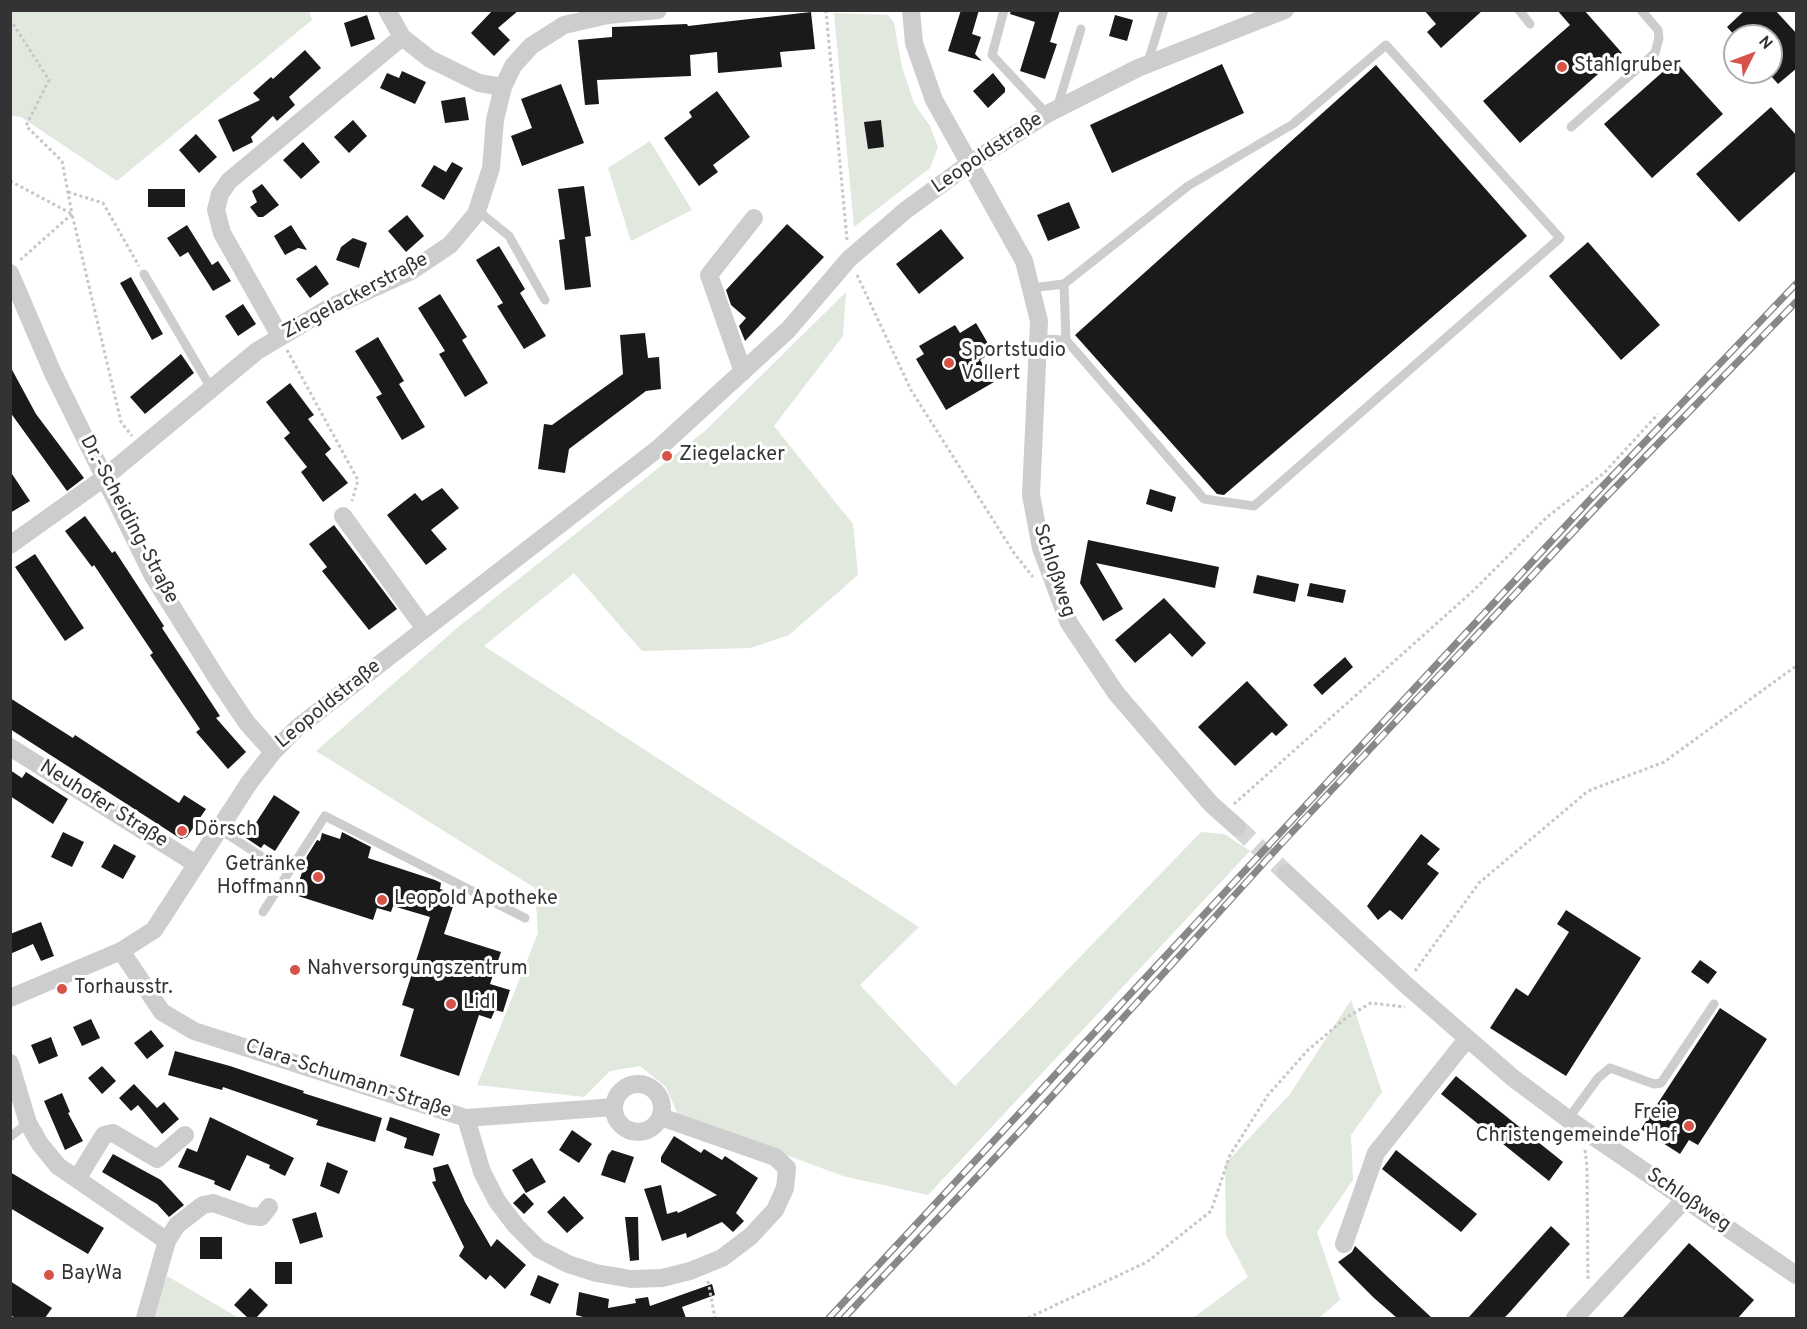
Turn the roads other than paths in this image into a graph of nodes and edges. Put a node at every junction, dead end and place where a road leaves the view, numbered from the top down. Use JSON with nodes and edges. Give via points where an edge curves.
{"nodes":[{"id":1,"x":387,"y":10,"type":"edge"},
{"id":2,"x":658,"y":10,"type":"edge"},
{"id":3,"x":910,"y":10,"type":"edge"},
{"id":4,"x":1004,"y":10,"type":"edge"},
{"id":5,"x":1164,"y":10,"type":"edge"},
{"id":6,"x":1285,"y":10,"type":"edge"},
{"id":7,"x":1519,"y":10,"type":"edge"},
{"id":8,"x":1641,"y":10,"type":"edge"},
{"id":9,"x":1530,"y":24,"type":"dead end"},
{"id":10,"x":1081,"y":28,"type":"dead end"},
{"id":11,"x":402,"y":37,"type":"junction"},
{"id":12,"x":1147,"y":65,"type":"junction"},
{"id":13,"x":503,"y":87,"type":"junction"},
{"id":14,"x":1052,"y":111,"type":"junction"},
{"id":15,"x":1571,"y":127,"type":"dead end"},
{"id":16,"x":969,"y":164,"type":"junction"},
{"id":17,"x":477,"y":210,"type":"junction"},
{"id":18,"x":754,"y":218,"type":"dead end"},
{"id":19,"x":10,"y":273,"type":"edge"},
{"id":20,"x":144,"y":274,"type":"road end"},
{"id":21,"x":1064,"y":284,"type":"junction"},
{"id":22,"x":1030,"y":288,"type":"junction"},
{"id":23,"x":545,"y":300,"type":"dead end"},
{"id":24,"x":280,"y":336,"type":"junction"},
{"id":25,"x":1038,"y":339,"type":"junction"},
{"id":26,"x":1066,"y":340,"type":"junction"},
{"id":27,"x":743,"y":372,"type":"junction"},
{"id":28,"x":211,"y":388,"type":"junction"},
{"id":29,"x":104,"y":478,"type":"junction"},
{"id":30,"x":343,"y":516,"type":"road end"},
{"id":31,"x":10,"y":545,"type":"edge"},
{"id":32,"x":425,"y":628,"type":"junction"},
{"id":33,"x":10,"y":747,"type":"edge"},
{"id":34,"x":273,"y":752,"type":"junction"},
{"id":35,"x":1237,"y":827,"type":"tunnel mouth"},
{"id":36,"x":219,"y":829,"type":"junction"},
{"id":37,"x":196,"y":864,"type":"junction"},
{"id":38,"x":273,"y":864,"type":"dead end"},
{"id":39,"x":1286,"y":873,"type":"tunnel mouth"},
{"id":40,"x":263,"y":912,"type":"dead end"},
{"id":41,"x":525,"y":918,"type":"dead end"},
{"id":42,"x":121,"y":951,"type":"junction"},
{"id":43,"x":10,"y":998,"type":"edge"},
{"id":44,"x":1714,"y":1004,"type":"dead end"},
{"id":45,"x":1467,"y":1039,"type":"junction"},
{"id":46,"x":10,"y":1063,"type":"edge"},
{"id":47,"x":614,"y":1107,"type":"junction"},
{"id":48,"x":661,"y":1117,"type":"junction"},
{"id":49,"x":466,"y":1118,"type":"junction"},
{"id":50,"x":28,"y":1123,"type":"junction"},
{"id":51,"x":1574,"y":1124,"type":"junction"},
{"id":52,"x":185,"y":1136,"type":"dead end"},
{"id":53,"x":10,"y":1137,"type":"edge"},
{"id":54,"x":77,"y":1179,"type":"junction"},
{"id":55,"x":1685,"y":1199,"type":"junction"},
{"id":56,"x":269,"y":1207,"type":"dead end"},
{"id":57,"x":167,"y":1240,"type":"junction"},
{"id":58,"x":1344,"y":1244,"type":"dead end"},
{"id":59,"x":1797,"y":1275,"type":"edge"},
{"id":60,"x":145,"y":1318,"type":"edge"},
{"id":61,"x":1575,"y":1318,"type":"edge"}],
"edges":[{"from":1,"to":11,"type":"street"},
{"from":2,"to":13,"type":"street","name":"Ziegelackerstraße","via":[[564,25],[531,46],[513,66]]},
{"from":3,"to":16,"type":"street","name":"Schloßweg","via":[[915,43],[934,100]]},
{"from":4,"to":14,"type":"lane","via":[[992,55]]},
{"from":5,"to":12,"type":"lane"},
{"from":6,"to":12,"type":"street","name":"Leopoldstraße"},
{"from":7,"to":9,"type":"lane"},
{"from":8,"to":15,"type":"lane","via":[[1658,30],[1655,53]]},
{"from":10,"to":14,"type":"lane"},
{"from":11,"to":13,"type":"street","via":[[430,58],[479,83]]},
{"from":11,"to":24,"type":"street","via":[[229,181],[220,194],[216,210],[222,233]]},
{"from":12,"to":14,"type":"street","name":"Leopoldstraße"},
{"from":13,"to":17,"type":"street","name":"Ziegelackerstraße","via":[[495,120],[491,168]]},
{"from":14,"to":16,"type":"street","name":"Leopoldstraße"},
{"from":16,"to":22,"type":"street","name":"Schloßweg","via":[[1024,261]]},
{"from":16,"to":27,"type":"street","name":"Leopoldstraße","via":[[906,210],[849,259],[788,330]]},
{"from":17,"to":23,"type":"lane","via":[[509,236]]},
{"from":17,"to":24,"type":"street","name":"Ziegelackerstraße","via":[[450,244],[411,271],[329,308]]},
{"from":18,"to":27,"type":"street","via":[[710,275]]},
{"from":19,"to":29,"type":"street","name":"Dr.-Scheiding-Straße"},
{"from":20,"to":28,"type":"lane"},
{"from":21,"to":22,"type":"lane"},
{"from":21,"to":26,"type":"lane"},
{"from":21,"to":26,"type":"lane","via":[[1188,186],[1293,124],[1386,45],[1560,238],[1254,506],[1204,499]]},
{"from":22,"to":25,"type":"street","name":"Schloßweg","via":[[1039,321]]},
{"from":24,"to":28,"type":"street","name":"Ziegelackerstraße"},
{"from":25,"to":26,"type":"lane"},
{"from":25,"to":35,"type":"street","name":"Schloßweg","via":[[1031,495],[1041,548],[1069,623],[1116,693]]},
{"from":27,"to":32,"type":"street","name":"Leopoldstraße","via":[[660,447]]},
{"from":28,"to":29,"type":"street","name":"Ziegelackerstraße"},
{"from":29,"to":31,"type":"street","name":"Ziegelackerstraße"},
{"from":29,"to":34,"type":"street","name":"Dr.-Scheiding-Straße","via":[[153,576],[247,723]]},
{"from":30,"to":32,"type":"street"},
{"from":32,"to":34,"type":"street","name":"Leopoldstraße","via":[[297,728]]},
{"from":33,"to":37,"type":"street","name":"Neuhofer Straße"},
{"from":34,"to":36,"type":"street","name":"Leopoldstraße"},
{"from":36,"to":37,"type":"street","name":"Leopoldstraße"},
{"from":36,"to":38,"type":"lane"},
{"from":37,"to":42,"type":"street","name":"Leopoldstraße","via":[[154,930]]},
{"from":39,"to":45,"type":"street","name":"Schloßweg"},
{"from":40,"to":41,"type":"lane","via":[[326,816]]},
{"from":42,"to":43,"type":"street","name":"Leopoldstraße"},
{"from":42,"to":49,"type":"street","name":"Clara-Schumann-Straße","via":[[162,1012],[194,1031]]},
{"from":44,"to":51,"type":"lane","via":[[1661,1083],[1610,1068],[1598,1078]]},
{"from":45,"to":51,"type":"street","name":"Schloßweg"},
{"from":45,"to":58,"type":"street","via":[[1376,1153]]},
{"from":46,"to":50,"type":"street"},
{"from":47,"to":48,"type":"street","via":[[623,1127],[634,1132],[648,1130]]},
{"from":47,"to":48,"type":"street","via":[[624,1088],[637,1083],[650,1086],[660,1096]]},
{"from":47,"to":49,"type":"street","name":"Clara-Schumann-Straße"},
{"from":48,"to":49,"type":"street","via":[[775,1157],[787,1168],[785,1188],[775,1210],[751,1236],[722,1258],[662,1278],[631,1279],[577,1267],[539,1249],[497,1201],[482,1172]]},
{"from":50,"to":53,"type":"lane"},
{"from":50,"to":54,"type":"street","via":[[58,1166]]},
{"from":51,"to":55,"type":"street","name":"Schloßweg"},
{"from":52,"to":54,"type":"street","via":[[157,1159],[113,1133],[104,1135]]},
{"from":54,"to":57,"type":"street"},
{"from":55,"to":59,"type":"street","name":"Schloßweg"},
{"from":55,"to":61,"type":"street"},
{"from":56,"to":57,"type":"street","via":[[261,1217],[213,1203],[203,1205],[177,1225]]},
{"from":57,"to":60,"type":"street"}]}
